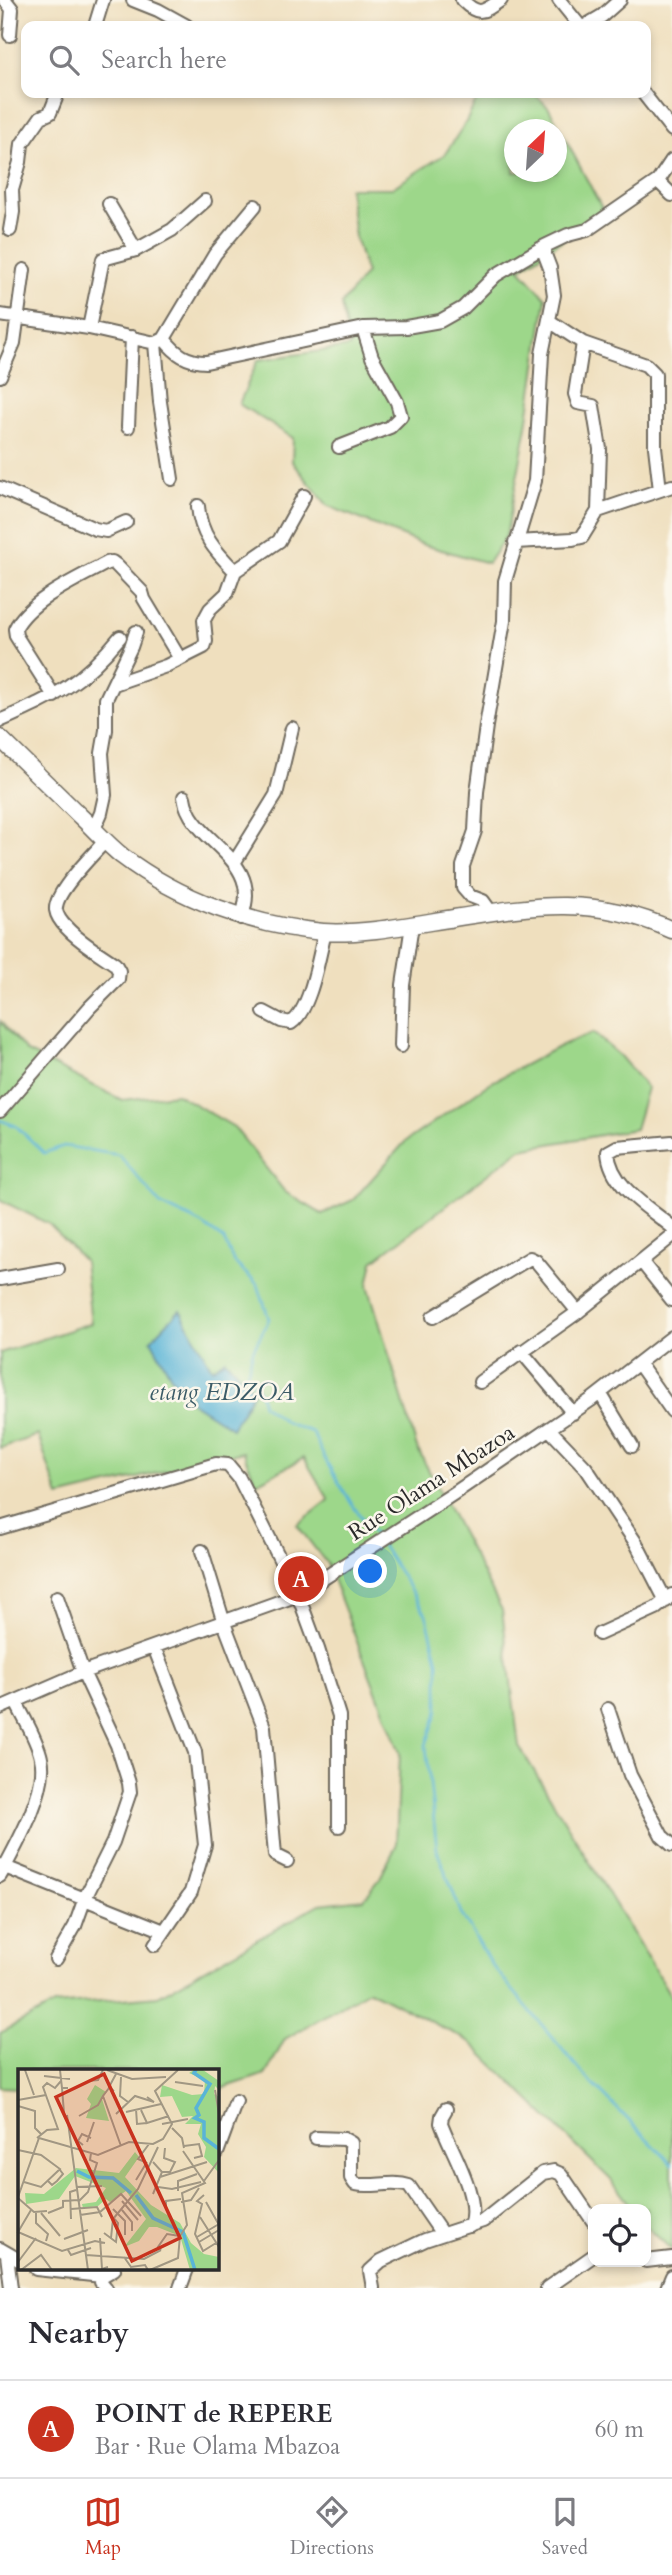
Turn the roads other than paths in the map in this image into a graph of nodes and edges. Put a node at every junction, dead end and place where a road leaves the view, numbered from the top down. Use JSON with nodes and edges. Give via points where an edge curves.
{"nodes":[{"id":1,"x":5,"y":0,"type":"edge"},
{"id":2,"x":103,"y":0,"type":"edge"},
{"id":3,"x":133,"y":0,"type":"edge"},
{"id":4,"x":462,"y":0,"type":"edge"},
{"id":5,"x":501,"y":0,"type":"edge"},
{"id":6,"x":559,"y":0,"type":"edge"},
{"id":7,"x":620,"y":0,"type":"edge"},
{"id":8,"x":97,"y":21,"type":"edge"},
{"id":9,"x":178,"y":21,"type":"edge"},
{"id":10,"x":578,"y":21,"type":"edge"},
{"id":11,"x":592,"y":21,"type":"edge"},
{"id":12,"x":10,"y":35,"type":"dead end"},
{"id":13,"x":56,"y":98,"type":"edge"},
{"id":14,"x":647,"y":98,"type":"edge"},
{"id":15,"x":672,"y":130,"type":"edge"},
{"id":16,"x":672,"y":160,"type":"edge"},
{"id":17,"x":658,"y":181,"type":"junction"},
{"id":18,"x":672,"y":195,"type":"edge"},
{"id":19,"x":205,"y":201,"type":"dead end"},
{"id":20,"x":109,"y":204,"type":"dead end"},
{"id":21,"x":255,"y":206,"type":"dead end"},
{"id":22,"x":10,"y":230,"type":"dead end"},
{"id":23,"x":545,"y":246,"type":"junction"},
{"id":24,"x":136,"y":250,"type":"junction"},
{"id":25,"x":24,"y":270,"type":"dead end"},
{"id":26,"x":0,"y":315,"type":"edge"},
{"id":27,"x":17,"y":317,"type":"junction"},
{"id":28,"x":551,"y":322,"type":"junction"},
{"id":29,"x":89,"y":328,"type":"junction"},
{"id":30,"x":363,"y":328,"type":"junction"},
{"id":31,"x":132,"y":337,"type":"junction"},
{"id":32,"x":160,"y":341,"type":"junction"},
{"id":33,"x":583,"y":343,"type":"junction"},
{"id":34,"x":0,"y":376,"type":"edge"},
{"id":35,"x":128,"y":427,"type":"dead end"},
{"id":36,"x":339,"y":447,"type":"dead end"},
{"id":37,"x":172,"y":479,"type":"dead end"},
{"id":38,"x":0,"y":488,"type":"edge"},
{"id":39,"x":666,"y":488,"type":"edge"},
{"id":40,"x":304,"y":496,"type":"dead end"},
{"id":41,"x":198,"y":506,"type":"dead end"},
{"id":42,"x":598,"y":511,"type":"junction"},
{"id":43,"x":127,"y":522,"type":"dead end"},
{"id":44,"x":515,"y":542,"type":"junction"},
{"id":45,"x":235,"y":571,"type":"junction"},
{"id":46,"x":136,"y":632,"type":"dead end"},
{"id":47,"x":120,"y":637,"type":"dead end"},
{"id":48,"x":180,"y":659,"type":"junction"},
{"id":49,"x":114,"y":684,"type":"junction"},
{"id":50,"x":54,"y":696,"type":"junction"},
{"id":51,"x":0,"y":721,"type":"edge"},
{"id":52,"x":292,"y":729,"type":"dead end"},
{"id":53,"x":0,"y":738,"type":"edge"},
{"id":54,"x":184,"y":797,"type":"dead end"},
{"id":55,"x":100,"y":835,"type":"junction"},
{"id":56,"x":234,"y":863,"type":"junction"},
{"id":57,"x":491,"y":912,"type":"junction"},
{"id":58,"x":241,"y":918,"type":"junction"},
{"id":59,"x":412,"y":925,"type":"junction"},
{"id":60,"x":672,"y":930,"type":"edge"},
{"id":61,"x":325,"y":932,"type":"junction"},
{"id":62,"x":264,"y":1012,"type":"dead end"},
{"id":63,"x":401,"y":1046,"type":"dead end"},
{"id":64,"x":0,"y":1111,"type":"edge"},
{"id":65,"x":672,"y":1142,"type":"edge"},
{"id":66,"x":672,"y":1227,"type":"edge"},
{"id":67,"x":672,"y":1236,"type":"edge"},
{"id":68,"x":641,"y":1261,"type":"junction"},
{"id":69,"x":58,"y":1269,"type":"dead end"},
{"id":70,"x":0,"y":1279,"type":"edge"},
{"id":71,"x":672,"y":1300,"type":"edge"},
{"id":72,"x":578,"y":1312,"type":"junction"},
{"id":73,"x":433,"y":1317,"type":"dead end"},
{"id":74,"x":672,"y":1337,"type":"edge"},
{"id":75,"x":521,"y":1351,"type":"junction"},
{"id":76,"x":639,"y":1364,"type":"junction"},
{"id":77,"x":480,"y":1382,"type":"dead end"},
{"id":78,"x":600,"y":1393,"type":"junction"},
{"id":79,"x":672,"y":1411,"type":"edge"},
{"id":80,"x":573,"y":1413,"type":"junction"},
{"id":81,"x":549,"y":1429,"type":"junction"},
{"id":82,"x":632,"y":1446,"type":"dead end"},
{"id":83,"x":0,"y":1528,"type":"edge"},
{"id":84,"x":202,"y":1551,"type":"dead end"},
{"id":85,"x":298,"y":1595,"type":"junction"},
{"id":86,"x":57,"y":1597,"type":"dead end"},
{"id":87,"x":669,"y":1598,"type":"edge"},
{"id":88,"x":225,"y":1623,"type":"junction"},
{"id":89,"x":599,"y":1634,"type":"dead end"},
{"id":90,"x":154,"y":1647,"type":"junction"},
{"id":91,"x":83,"y":1672,"type":"junction"},
{"id":92,"x":16,"y":1702,"type":"junction"},
{"id":93,"x":0,"y":1709,"type":"edge"},
{"id":94,"x":608,"y":1709,"type":"dead end"},
{"id":95,"x":339,"y":1826,"type":"dead end"},
{"id":96,"x":672,"y":1845,"type":"edge"},
{"id":97,"x":287,"y":1861,"type":"dead end"},
{"id":98,"x":2,"y":1869,"type":"edge"},
{"id":99,"x":85,"y":1898,"type":"junction"},
{"id":100,"x":164,"y":1931,"type":"junction"},
{"id":101,"x":155,"y":1945,"type":"dead end"},
{"id":102,"x":55,"y":1959,"type":"dead end"},
{"id":103,"x":236,"y":2101,"type":"dead end"},
{"id":104,"x":446,"y":2109,"type":"dead end"},
{"id":105,"x":316,"y":2138,"type":"dead end"},
{"id":106,"x":219,"y":2148,"type":"edge"},
{"id":107,"x":588,"y":2214,"type":"edge"},
{"id":108,"x":470,"y":2226,"type":"junction"},
{"id":109,"x":442,"y":2234,"type":"junction"},
{"id":110,"x":9,"y":2255,"type":"edge"},
{"id":111,"x":672,"y":2258,"type":"edge"},
{"id":112,"x":588,"y":2259,"type":"edge"},
{"id":113,"x":651,"y":2260,"type":"edge"},
{"id":114,"x":43,"y":2270,"type":"edge"},
{"id":115,"x":187,"y":2270,"type":"edge"},
{"id":116,"x":672,"y":2276,"type":"edge"},
{"id":117,"x":105,"y":2284,"type":"edge"},
{"id":118,"x":11,"y":2288,"type":"edge"},
{"id":119,"x":180,"y":2288,"type":"edge"},
{"id":120,"x":373,"y":2288,"type":"edge"},
{"id":121,"x":547,"y":2288,"type":"edge"},
{"id":122,"x":667,"y":2288,"type":"edge"}],
"edges":[{"from":1,"to":12,"type":"street","via":[[12,9]]},
{"from":2,"to":8,"type":"street"},
{"from":3,"to":9,"type":"street"},
{"from":4,"to":5,"type":"street","via":[[477,11]]},
{"from":6,"to":10,"type":"street"},
{"from":7,"to":11,"type":"street"},
{"from":13,"to":22,"type":"street","via":[[50,113],[41,117],[22,144],[12,190]]},
{"from":14,"to":15,"type":"street"},
{"from":16,"to":17,"type":"street"},
{"from":17,"to":18,"type":"street"},
{"from":17,"to":23,"type":"street","via":[[587,230]]},
{"from":19,"to":24,"type":"street","via":[[172,230]]},
{"from":20,"to":24,"type":"street"},
{"from":21,"to":32,"type":"street","via":[[215,254]]},
{"from":23,"to":28,"type":"street","via":[[554,295]]},
{"from":23,"to":30,"type":"street","via":[[496,275],[463,308],[440,321]]},
{"from":24,"to":29,"type":"street","via":[[103,259]]},
{"from":25,"to":27,"type":"street"},
{"from":26,"to":27,"type":"street"},
{"from":27,"to":29,"type":"street"},
{"from":27,"to":34,"type":"street","via":[[12,353]]},
{"from":28,"to":33,"type":"street"},
{"from":28,"to":44,"type":"street","via":[[542,354],[535,481]]},
{"from":29,"to":31,"type":"street"},
{"from":30,"to":32,"type":"street","via":[[206,362],[192,362]]},
{"from":30,"to":36,"type":"street","via":[[401,416],[390,427]]},
{"from":31,"to":32,"type":"street"},
{"from":31,"to":35,"type":"street"},
{"from":32,"to":37,"type":"street","via":[[160,402]]},
{"from":33,"to":39,"type":"street","via":[[646,365],[655,374],[655,447]]},
{"from":33,"to":42,"type":"street","via":[[575,394],[578,403],[593,406],[600,449]]},
{"from":38,"to":43,"type":"street","via":[[95,529],[106,531]]},
{"from":39,"to":42,"type":"street"},
{"from":40,"to":45,"type":"street","via":[[279,541]]},
{"from":41,"to":45,"type":"street","via":[[206,538]]},
{"from":42,"to":44,"type":"street","via":[[582,537]]},
{"from":44,"to":57,"type":"street","via":[[505,581],[504,621],[475,831],[463,866],[463,888]]},
{"from":45,"to":48,"type":"street","via":[[228,593],[204,620],[204,647]]},
{"from":46,"to":49,"type":"street"},
{"from":47,"to":50,"type":"street","via":[[84,677]]},
{"from":48,"to":49,"type":"street"},
{"from":48,"to":50,"type":"street","via":[[142,592],[116,565],[107,563],[28,612],[15,629]]},
{"from":49,"to":55,"type":"street","via":[[106,699]]},
{"from":50,"to":51,"type":"street"},
{"from":52,"to":56,"type":"street","via":[[276,795]]},
{"from":53,"to":55,"type":"main road"},
{"from":54,"to":56,"type":"street","via":[[189,813]]},
{"from":55,"to":58,"type":"main road","via":[[150,875]]},
{"from":55,"to":64,"type":"street","via":[[56,908],[68,930],[115,964],[118,979]]},
{"from":56,"to":58,"type":"street","via":[[242,874],[247,899]]},
{"from":57,"to":59,"type":"main road"},
{"from":57,"to":60,"type":"main road","via":[[597,906]]},
{"from":58,"to":61,"type":"main road"},
{"from":59,"to":61,"type":"main road"},
{"from":59,"to":63,"type":"street","via":[[403,985]]},
{"from":61,"to":62,"type":"street","via":[[299,1017],[291,1023]]},
{"from":65,"to":66,"type":"street","via":[[617,1147],[608,1152],[609,1167],[624,1186]]},
{"from":67,"to":68,"type":"street"},
{"from":68,"to":71,"type":"street"},
{"from":68,"to":72,"type":"street"},
{"from":69,"to":70,"type":"street"},
{"from":72,"to":73,"type":"street","via":[[530,1258]]},
{"from":72,"to":75,"type":"street"},
{"from":74,"to":76,"type":"street","name":"Rue Olama Mbazoa"},
{"from":75,"to":77,"type":"street"},
{"from":75,"to":80,"type":"street"},
{"from":76,"to":78,"type":"street","name":"Rue Olama Mbazoa"},
{"from":76,"to":79,"type":"street"},
{"from":78,"to":80,"type":"street","name":"Rue Olama Mbazoa"},
{"from":78,"to":82,"type":"street"},
{"from":80,"to":81,"type":"street","name":"Rue Olama Mbazoa"},
{"from":81,"to":85,"type":"street","name":"Rue Olama Mbazoa"},
{"from":81,"to":87,"type":"street","via":[[586,1468]]},
{"from":83,"to":85,"type":"street","via":[[216,1464],[228,1465],[239,1478]]},
{"from":84,"to":88,"type":"street"},
{"from":85,"to":88,"type":"street","name":"Rue Olama Mbazoa"},
{"from":85,"to":95,"type":"street","via":[[339,1716]]},
{"from":86,"to":91,"type":"street"},
{"from":87,"to":89,"type":"street"},
{"from":88,"to":90,"type":"street","name":"Rue Olama Mbazoa"},
{"from":88,"to":97,"type":"street","via":[[264,1727],[275,1854]]},
{"from":90,"to":91,"type":"street","name":"Rue Olama Mbazoa"},
{"from":90,"to":100,"type":"street","via":[[195,1752],[205,1845],[195,1883]]},
{"from":91,"to":92,"type":"street","name":"Rue Olama Mbazoa"},
{"from":91,"to":99,"type":"street","via":[[117,1745],[130,1792],[113,1842]]},
{"from":92,"to":93,"type":"street","name":"Rue Olama Mbazoa"},
{"from":92,"to":98,"type":"street","via":[[43,1769],[40,1787]]},
{"from":94,"to":96,"type":"street","via":[[630,1775],[662,1836]]},
{"from":98,"to":99,"type":"street"},
{"from":99,"to":100,"type":"street"},
{"from":99,"to":102,"type":"street"},
{"from":100,"to":101,"type":"street"},
{"from":103,"to":106,"type":"street"},
{"from":104,"to":108,"type":"street","via":[[441,2123],[471,2199],[474,2213]]},
{"from":105,"to":109,"type":"street","via":[[351,2143],[355,2184],[409,2186]]},
{"from":107,"to":108,"type":"street","via":[[565,2179],[554,2171],[543,2173],[490,2217]]},
{"from":108,"to":109,"type":"street"},
{"from":109,"to":120,"type":"street","via":[[381,2262],[370,2271]]},
{"from":110,"to":118,"type":"street"},
{"from":111,"to":113,"type":"street"},
{"from":112,"to":121,"type":"street"},
{"from":114,"to":117,"type":"street","via":[[95,2277]]},
{"from":115,"to":119,"type":"street"},
{"from":116,"to":122,"type":"street"}]}
